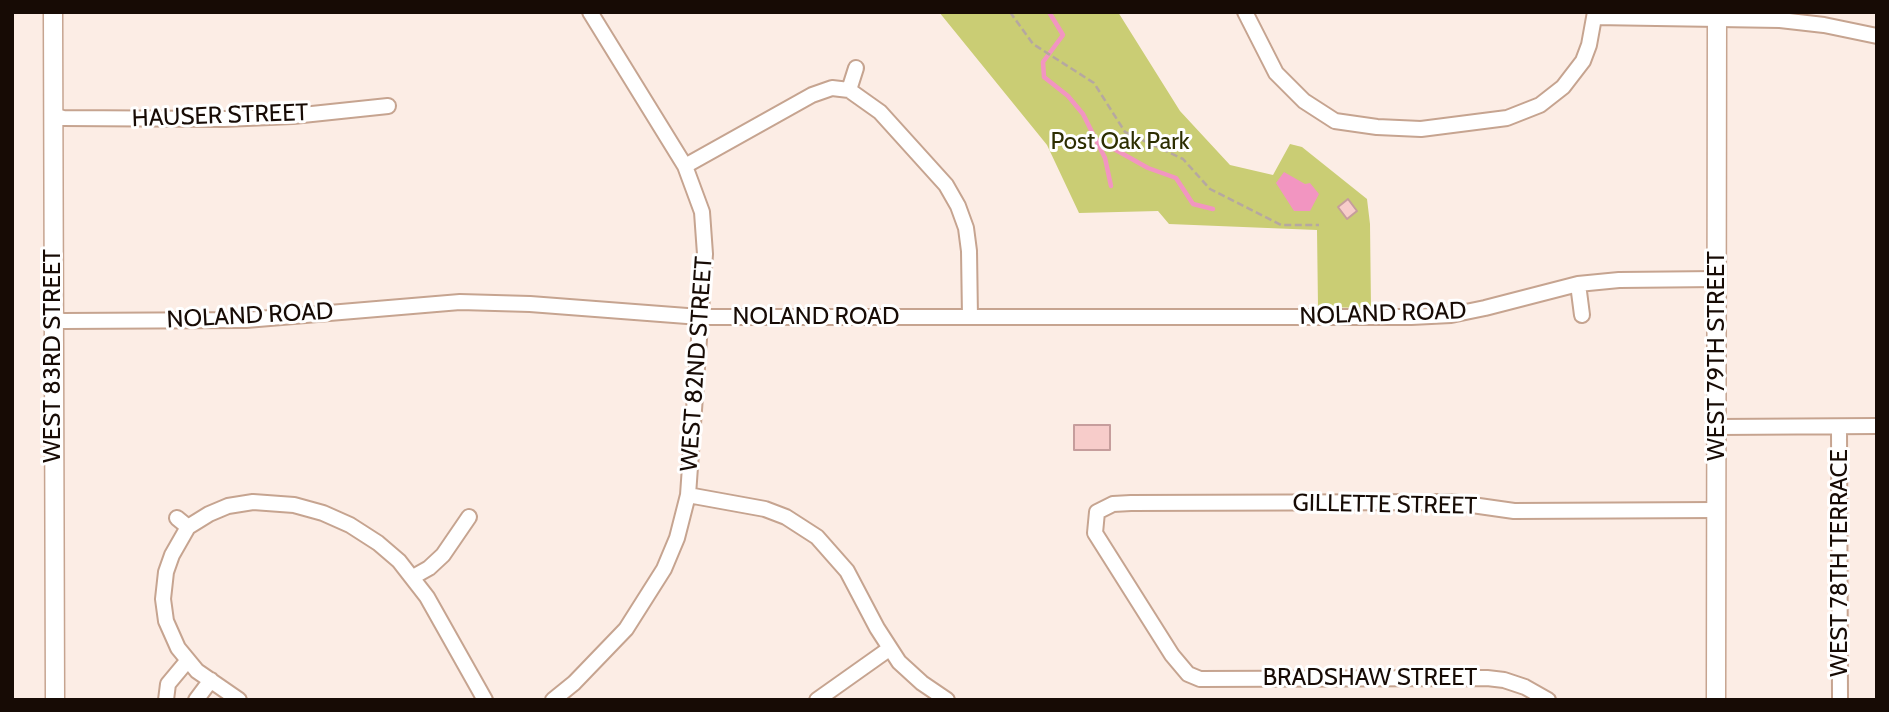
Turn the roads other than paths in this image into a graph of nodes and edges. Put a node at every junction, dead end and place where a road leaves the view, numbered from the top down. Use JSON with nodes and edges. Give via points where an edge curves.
{"nodes":[{"id":1,"x":53,"y":12,"type":"edge"},
{"id":2,"x":1245,"y":12,"type":"edge"},
{"id":3,"x":593,"y":13,"type":"edge"},
{"id":4,"x":1595,"y":15,"type":"edge"},
{"id":5,"x":1717,"y":16,"type":"edge"},
{"id":6,"x":1825,"y":18,"type":"edge"},
{"id":7,"x":1877,"y":36,"type":"edge"},
{"id":8,"x":856,"y":68,"type":"dead end"},
{"id":9,"x":849,"y":90,"type":"junction"},
{"id":10,"x":388,"y":106,"type":"dead end"},
{"id":11,"x":53,"y":115,"type":"junction"},
{"id":12,"x":685,"y":166,"type":"junction"},
{"id":13,"x":1717,"y":279,"type":"junction"},
{"id":14,"x":1578,"y":284,"type":"junction"},
{"id":15,"x":1582,"y":316,"type":"dead end"},
{"id":16,"x":700,"y":317,"type":"junction"},
{"id":17,"x":970,"y":317,"type":"junction"},
{"id":18,"x":53,"y":318,"type":"junction"},
{"id":19,"x":1877,"y":426,"type":"edge"},
{"id":20,"x":1718,"y":427,"type":"junction"},
{"id":21,"x":1839,"y":427,"type":"junction"},
{"id":22,"x":688,"y":495,"type":"junction"},
{"id":23,"x":1717,"y":510,"type":"junction"},
{"id":24,"x":469,"y":517,"type":"dead end"},
{"id":25,"x":413,"y":577,"type":"junction"},
{"id":26,"x":889,"y":649,"type":"junction"},
{"id":27,"x":188,"y":660,"type":"junction"},
{"id":28,"x":1188,"y":674,"type":"joint"},
{"id":29,"x":211,"y":680,"type":"junction"},
{"id":30,"x":55,"y":700,"type":"edge"},
{"id":31,"x":166,"y":700,"type":"edge"},
{"id":32,"x":196,"y":700,"type":"edge"},
{"id":33,"x":239,"y":700,"type":"edge"},
{"id":34,"x":485,"y":700,"type":"edge"},
{"id":35,"x":553,"y":700,"type":"edge"},
{"id":36,"x":817,"y":700,"type":"edge"},
{"id":37,"x":947,"y":700,"type":"edge"},
{"id":38,"x":1548,"y":700,"type":"edge"},
{"id":39,"x":1716,"y":700,"type":"edge"},
{"id":40,"x":1840,"y":700,"type":"edge"}],
"edges":[{"from":1,"to":11,"type":"street","name":"WEST 83RD STREET"},
{"from":2,"to":4,"type":"street","via":[[1276,73],[1304,102],[1335,121],[1421,129],[1507,118],[1540,104],[1563,87],[1583,61]]},
{"from":3,"to":12,"type":"street","name":"WEST 82ND STREET"},
{"from":4,"to":5,"type":"street"},
{"from":5,"to":6,"type":"street"},
{"from":5,"to":13,"type":"street","name":"WEST 79TH STREET"},
{"from":6,"to":7,"type":"street"},
{"from":8,"to":9,"type":"street"},
{"from":9,"to":12,"type":"street","via":[[832,88],[813,95]]},
{"from":9,"to":17,"type":"street","via":[[880,112],[946,185],[958,205],[969,251]]},
{"from":10,"to":11,"type":"street","name":"HAUSER STREET","via":[[224,119]]},
{"from":11,"to":18,"type":"street","name":"WEST 83RD STREET"},
{"from":12,"to":16,"type":"street","name":"WEST 82ND STREET","via":[[702,212],[705,254]]},
{"from":13,"to":14,"type":"street","name":"NOLAND ROAD"},
{"from":13,"to":20,"type":"street","name":"WEST 79TH STREET"},
{"from":14,"to":15,"type":"street"},
{"from":14,"to":17,"type":"street","name":"NOLAND ROAD","via":[[1451,315]]},
{"from":16,"to":17,"type":"street","name":"NOLAND ROAD"},
{"from":16,"to":18,"type":"street","name":"NOLAND ROAD","via":[[460,302],[246,320]]},
{"from":16,"to":22,"type":"street","name":"WEST 82ND STREET"},
{"from":18,"to":30,"type":"street","name":"WEST 83RD STREET"},
{"from":19,"to":21,"type":"street"},
{"from":20,"to":21,"type":"street"},
{"from":20,"to":23,"type":"street","name":"WEST 79TH STREET"},
{"from":21,"to":40,"type":"street","name":"WEST 78TH TERRACE"},
{"from":22,"to":26,"type":"street","via":[[765,509],[817,537],[848,571]]},
{"from":22,"to":35,"type":"street","name":"WEST 82ND STREET","via":[[677,538],[648,596],[603,655]]},
{"from":23,"to":28,"type":"street","name":"GILLETTE STREET","via":[[1514,511],[1451,502],[1113,504],[1097,512],[1095,533]]},
{"from":23,"to":39,"type":"street","name":"WEST 79TH STREET"},
{"from":24,"to":25,"type":"street","via":[[443,555]]},
{"from":25,"to":27,"type":"street","via":[[378,543],[350,525],[295,505],[240,504],[182,522],[166,572],[163,599],[171,633]]},
{"from":25,"to":34,"type":"street"},
{"from":26,"to":36,"type":"street"},
{"from":26,"to":37,"type":"street","via":[[922,683]]},
{"from":27,"to":29,"type":"street"},
{"from":27,"to":31,"type":"street","via":[[168,684]]},
{"from":28,"to":38,"type":"street","name":"BRADSHAW STREET","via":[[1200,678],[1487,678],[1525,687]]},
{"from":29,"to":32,"type":"street"},
{"from":29,"to":33,"type":"street"}]}
